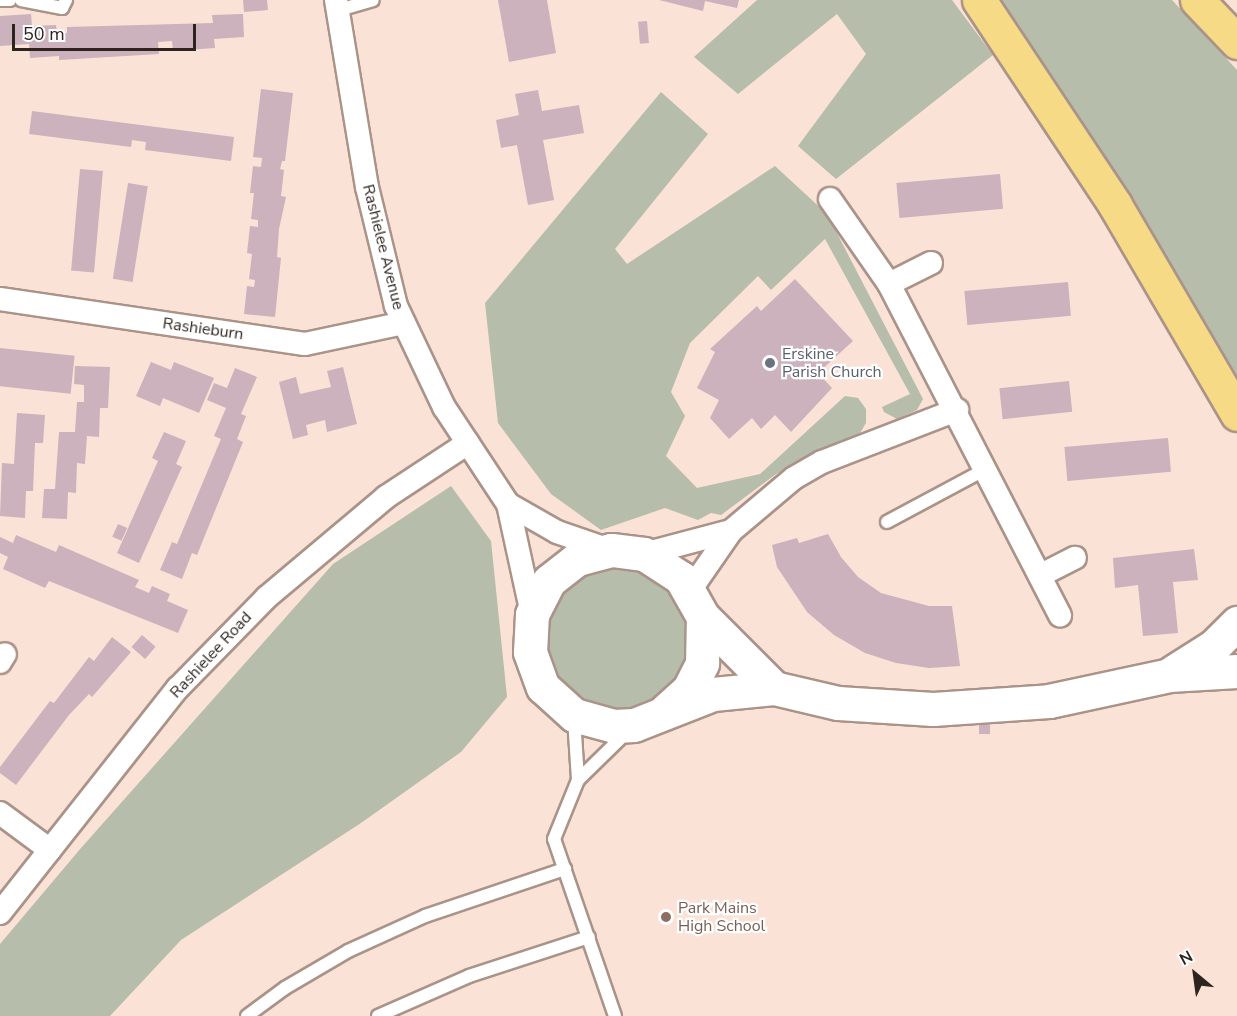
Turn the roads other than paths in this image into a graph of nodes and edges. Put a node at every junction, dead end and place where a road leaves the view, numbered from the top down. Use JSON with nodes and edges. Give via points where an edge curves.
{"nodes":[{"id":1,"x":0,"y":0,"type":"edge"},
{"id":2,"x":9,"y":0,"type":"edge"},
{"id":3,"x":21,"y":0,"type":"edge"},
{"id":4,"x":66,"y":0,"type":"edge"},
{"id":5,"x":373,"y":0,"type":"edge"},
{"id":6,"x":979,"y":0,"type":"edge"},
{"id":7,"x":1197,"y":0,"type":"edge"},
{"id":8,"x":337,"y":5,"type":"edge"},
{"id":9,"x":1237,"y":42,"type":"edge"},
{"id":10,"x":830,"y":199,"type":"dead end"},
{"id":11,"x":931,"y":262,"type":"dead end"},
{"id":12,"x":889,"y":284,"type":"junction"},
{"id":13,"x":0,"y":299,"type":"edge"},
{"id":14,"x":404,"y":323,"type":"junction"},
{"id":15,"x":957,"y":411,"type":"junction"},
{"id":16,"x":1237,"y":414,"type":"edge"},
{"id":17,"x":468,"y":443,"type":"junction"},
{"id":18,"x":986,"y":469,"type":"junction"},
{"id":19,"x":508,"y":504,"type":"junction"},
{"id":20,"x":887,"y":522,"type":"dead end"},
{"id":21,"x":731,"y":531,"type":"junction"},
{"id":22,"x":611,"y":550,"type":"junction"},
{"id":23,"x":644,"y":554,"type":"junction"},
{"id":24,"x":1075,"y":558,"type":"dead end"},
{"id":25,"x":1041,"y":575,"type":"junction"},
{"id":26,"x":697,"y":603,"type":"junction"},
{"id":27,"x":532,"y":614,"type":"junction"},
{"id":28,"x":1060,"y":616,"type":"dead end"},
{"id":29,"x":1237,"y":623,"type":"edge"},
{"id":30,"x":1237,"y":671,"type":"edge"},
{"id":31,"x":1169,"y":675,"type":"junction"},
{"id":32,"x":774,"y":688,"type":"junction"},
{"id":33,"x":574,"y":715,"type":"junction"},
{"id":34,"x":648,"y":719,"type":"junction"},
{"id":35,"x":578,"y":780,"type":"junction"},
{"id":36,"x":0,"y":813,"type":"edge"},
{"id":37,"x":50,"y":849,"type":"junction"},
{"id":38,"x":565,"y":869,"type":"junction"},
{"id":39,"x":0,"y":913,"type":"edge"},
{"id":40,"x":589,"y":937,"type":"junction"},
{"id":41,"x":247,"y":1016,"type":"edge"},
{"id":42,"x":378,"y":1016,"type":"edge"},
{"id":43,"x":615,"y":1016,"type":"edge"}],
"edges":[{"from":1,"to":2,"type":"lane"},
{"from":3,"to":4,"type":"lane","via":[[62,8]]},
{"from":5,"to":8,"type":"lane"},
{"from":6,"to":16,"type":"main road","via":[[1115,205]]},
{"from":7,"to":9,"type":"main road"},
{"from":8,"to":14,"type":"street","name":"Rashielee Avenue","via":[[367,187],[396,306]]},
{"from":10,"to":12,"type":"street"},
{"from":11,"to":12,"type":"street"},
{"from":12,"to":15,"type":"street"},
{"from":13,"to":14,"type":"street","name":"Rashieburn","via":[[305,344]]},
{"from":14,"to":17,"type":"street","name":"Rashielee Avenue","via":[[444,407]]},
{"from":15,"to":18,"type":"street"},
{"from":15,"to":21,"type":"street","via":[[822,462],[794,478]]},
{"from":17,"to":19,"type":"street","name":"Rashielee Avenue"},
{"from":17,"to":37,"type":"street","name":"Rashielee Road","via":[[386,496],[267,597],[178,688]]},
{"from":18,"to":20,"type":"lane"},
{"from":18,"to":25,"type":"street"},
{"from":19,"to":22,"type":"street","name":"Rashielee Avenue","via":[[556,532]]},
{"from":19,"to":27,"type":"street","name":"Rashielee Avenue"},
{"from":21,"to":23,"type":"street"},
{"from":21,"to":26,"type":"street"},
{"from":22,"to":23,"type":"street"},
{"from":22,"to":27,"type":"street","via":[[577,559],[549,581]]},
{"from":23,"to":26,"type":"street","via":[[681,578]]},
{"from":24,"to":25,"type":"street"},
{"from":25,"to":28,"type":"street"},
{"from":26,"to":32,"type":"street"},
{"from":26,"to":34,"type":"street","via":[[702,663],[689,689]]},
{"from":27,"to":33,"type":"street","via":[[530,652],[543,687]]},
{"from":29,"to":31,"type":"street","via":[[1214,646]]},
{"from":30,"to":31,"type":"street"},
{"from":31,"to":32,"type":"street","via":[[1049,701],[933,709],[838,703]]},
{"from":32,"to":34,"type":"street","via":[[713,694]]},
{"from":33,"to":34,"type":"street","via":[[614,726]]},
{"from":33,"to":35,"type":"lane"},
{"from":34,"to":35,"type":"lane"},
{"from":35,"to":38,"type":"lane","via":[[554,839]]},
{"from":36,"to":37,"type":"street"},
{"from":37,"to":39,"type":"street","name":"Rashielee Road"},
{"from":38,"to":40,"type":"lane"},
{"from":38,"to":41,"type":"lane","via":[[425,916],[348,951]]},
{"from":40,"to":42,"type":"lane","via":[[469,976]]},
{"from":40,"to":43,"type":"lane"}]}
